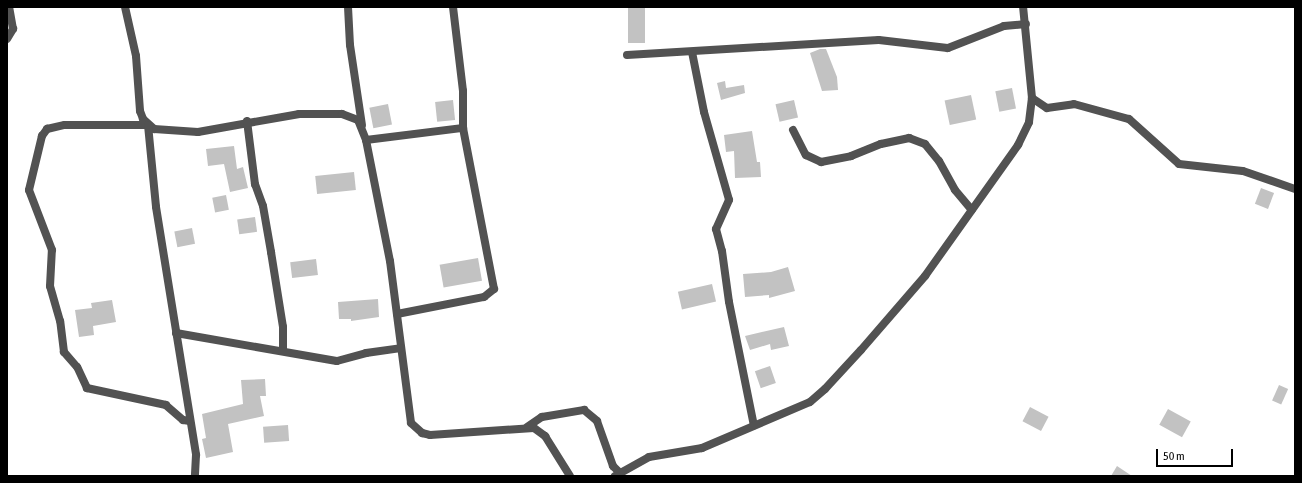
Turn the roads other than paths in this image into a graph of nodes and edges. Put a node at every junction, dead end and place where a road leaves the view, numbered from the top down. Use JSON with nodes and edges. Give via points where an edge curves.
{"nodes":[{"id":1,"x":9,"y":7,"type":"edge"},
{"id":2,"x":125,"y":7,"type":"edge"},
{"id":3,"x":348,"y":7,"type":"edge"},
{"id":4,"x":453,"y":7,"type":"edge"},
{"id":5,"x":1023,"y":7,"type":"edge"},
{"id":6,"x":1026,"y":24,"type":"junction"},
{"id":7,"x":7,"y":39,"type":"edge"},
{"id":8,"x":692,"y":52,"type":"junction"},
{"id":9,"x":627,"y":55,"type":"dead end"},
{"id":10,"x":1032,"y":98,"type":"junction"},
{"id":11,"x":247,"y":121,"type":"junction"},
{"id":12,"x":148,"y":125,"type":"junction"},
{"id":13,"x":363,"y":126,"type":"junction"},
{"id":14,"x":463,"y":128,"type":"junction"},
{"id":15,"x":793,"y":130,"type":"dead end"},
{"id":16,"x":366,"y":140,"type":"junction"},
{"id":17,"x":1295,"y":189,"type":"edge"},
{"id":18,"x":972,"y":210,"type":"junction"},
{"id":19,"x":397,"y":314,"type":"junction"},
{"id":20,"x":176,"y":333,"type":"junction"},
{"id":21,"x":401,"y":348,"type":"junction"},
{"id":22,"x":283,"y":351,"type":"junction"},
{"id":23,"x":190,"y":421,"type":"junction"},
{"id":24,"x":754,"y":426,"type":"junction"},
{"id":25,"x":527,"y":427,"type":"junction"},
{"id":26,"x":617,"y":475,"type":"edge"},
{"id":27,"x":194,"y":476,"type":"edge"},
{"id":28,"x":570,"y":476,"type":"edge"}],
"edges":[{"from":1,"to":7,"type":"street","via":[[13,29]]},
{"from":2,"to":12,"type":"street","via":[[136,56],[140,111]]},
{"from":3,"to":13,"type":"street","via":[[350,45]]},
{"from":4,"to":14,"type":"street","via":[[463,91]]},
{"from":5,"to":6,"type":"street"},
{"from":6,"to":8,"type":"street","via":[[1004,26],[948,48],[879,40]]},
{"from":6,"to":10,"type":"street"},
{"from":8,"to":9,"type":"street"},
{"from":8,"to":24,"type":"street","via":[[704,112],[729,200],[716,229]]},
{"from":10,"to":17,"type":"street","via":[[1047,108],[1074,104],[1129,119],[1179,164],[1243,171]]},
{"from":10,"to":18,"type":"street","via":[[1029,122],[1018,145]]},
{"from":11,"to":12,"type":"street","via":[[198,132],[163,131]]},
{"from":11,"to":13,"type":"street","via":[[321,113],[350,116]]},
{"from":11,"to":22,"type":"street","via":[[255,184],[263,206],[271,252]]},
{"from":12,"to":20,"type":"street","via":[[156,207]]},
{"from":12,"to":23,"type":"street","via":[[65,125],[47,129],[42,136],[29,190],[52,250],[50,286],[60,321],[64,352],[77,366],[87,388],[166,405],[183,420]]},
{"from":13,"to":16,"type":"street"},
{"from":14,"to":16,"type":"street"},
{"from":14,"to":19,"type":"street","via":[[494,289],[484,297]]},
{"from":15,"to":18,"type":"street","via":[[806,155],[821,162],[851,156],[881,144],[909,138],[925,144],[955,190]]},
{"from":16,"to":19,"type":"street","via":[[390,261]]},
{"from":18,"to":24,"type":"street","via":[[925,276],[825,389],[810,402]]},
{"from":19,"to":21,"type":"street"},
{"from":20,"to":22,"type":"street"},
{"from":20,"to":23,"type":"street"},
{"from":21,"to":22,"type":"street","via":[[366,353],[337,361]]},
{"from":21,"to":25,"type":"street","via":[[411,423],[422,433],[451,434]]},
{"from":23,"to":27,"type":"street","via":[[196,455]]},
{"from":24,"to":26,"type":"street","via":[[702,448],[649,457]]},
{"from":25,"to":26,"type":"street","via":[[542,417],[584,410],[597,421]]},
{"from":25,"to":28,"type":"street","via":[[534,428],[545,436]]}]}
